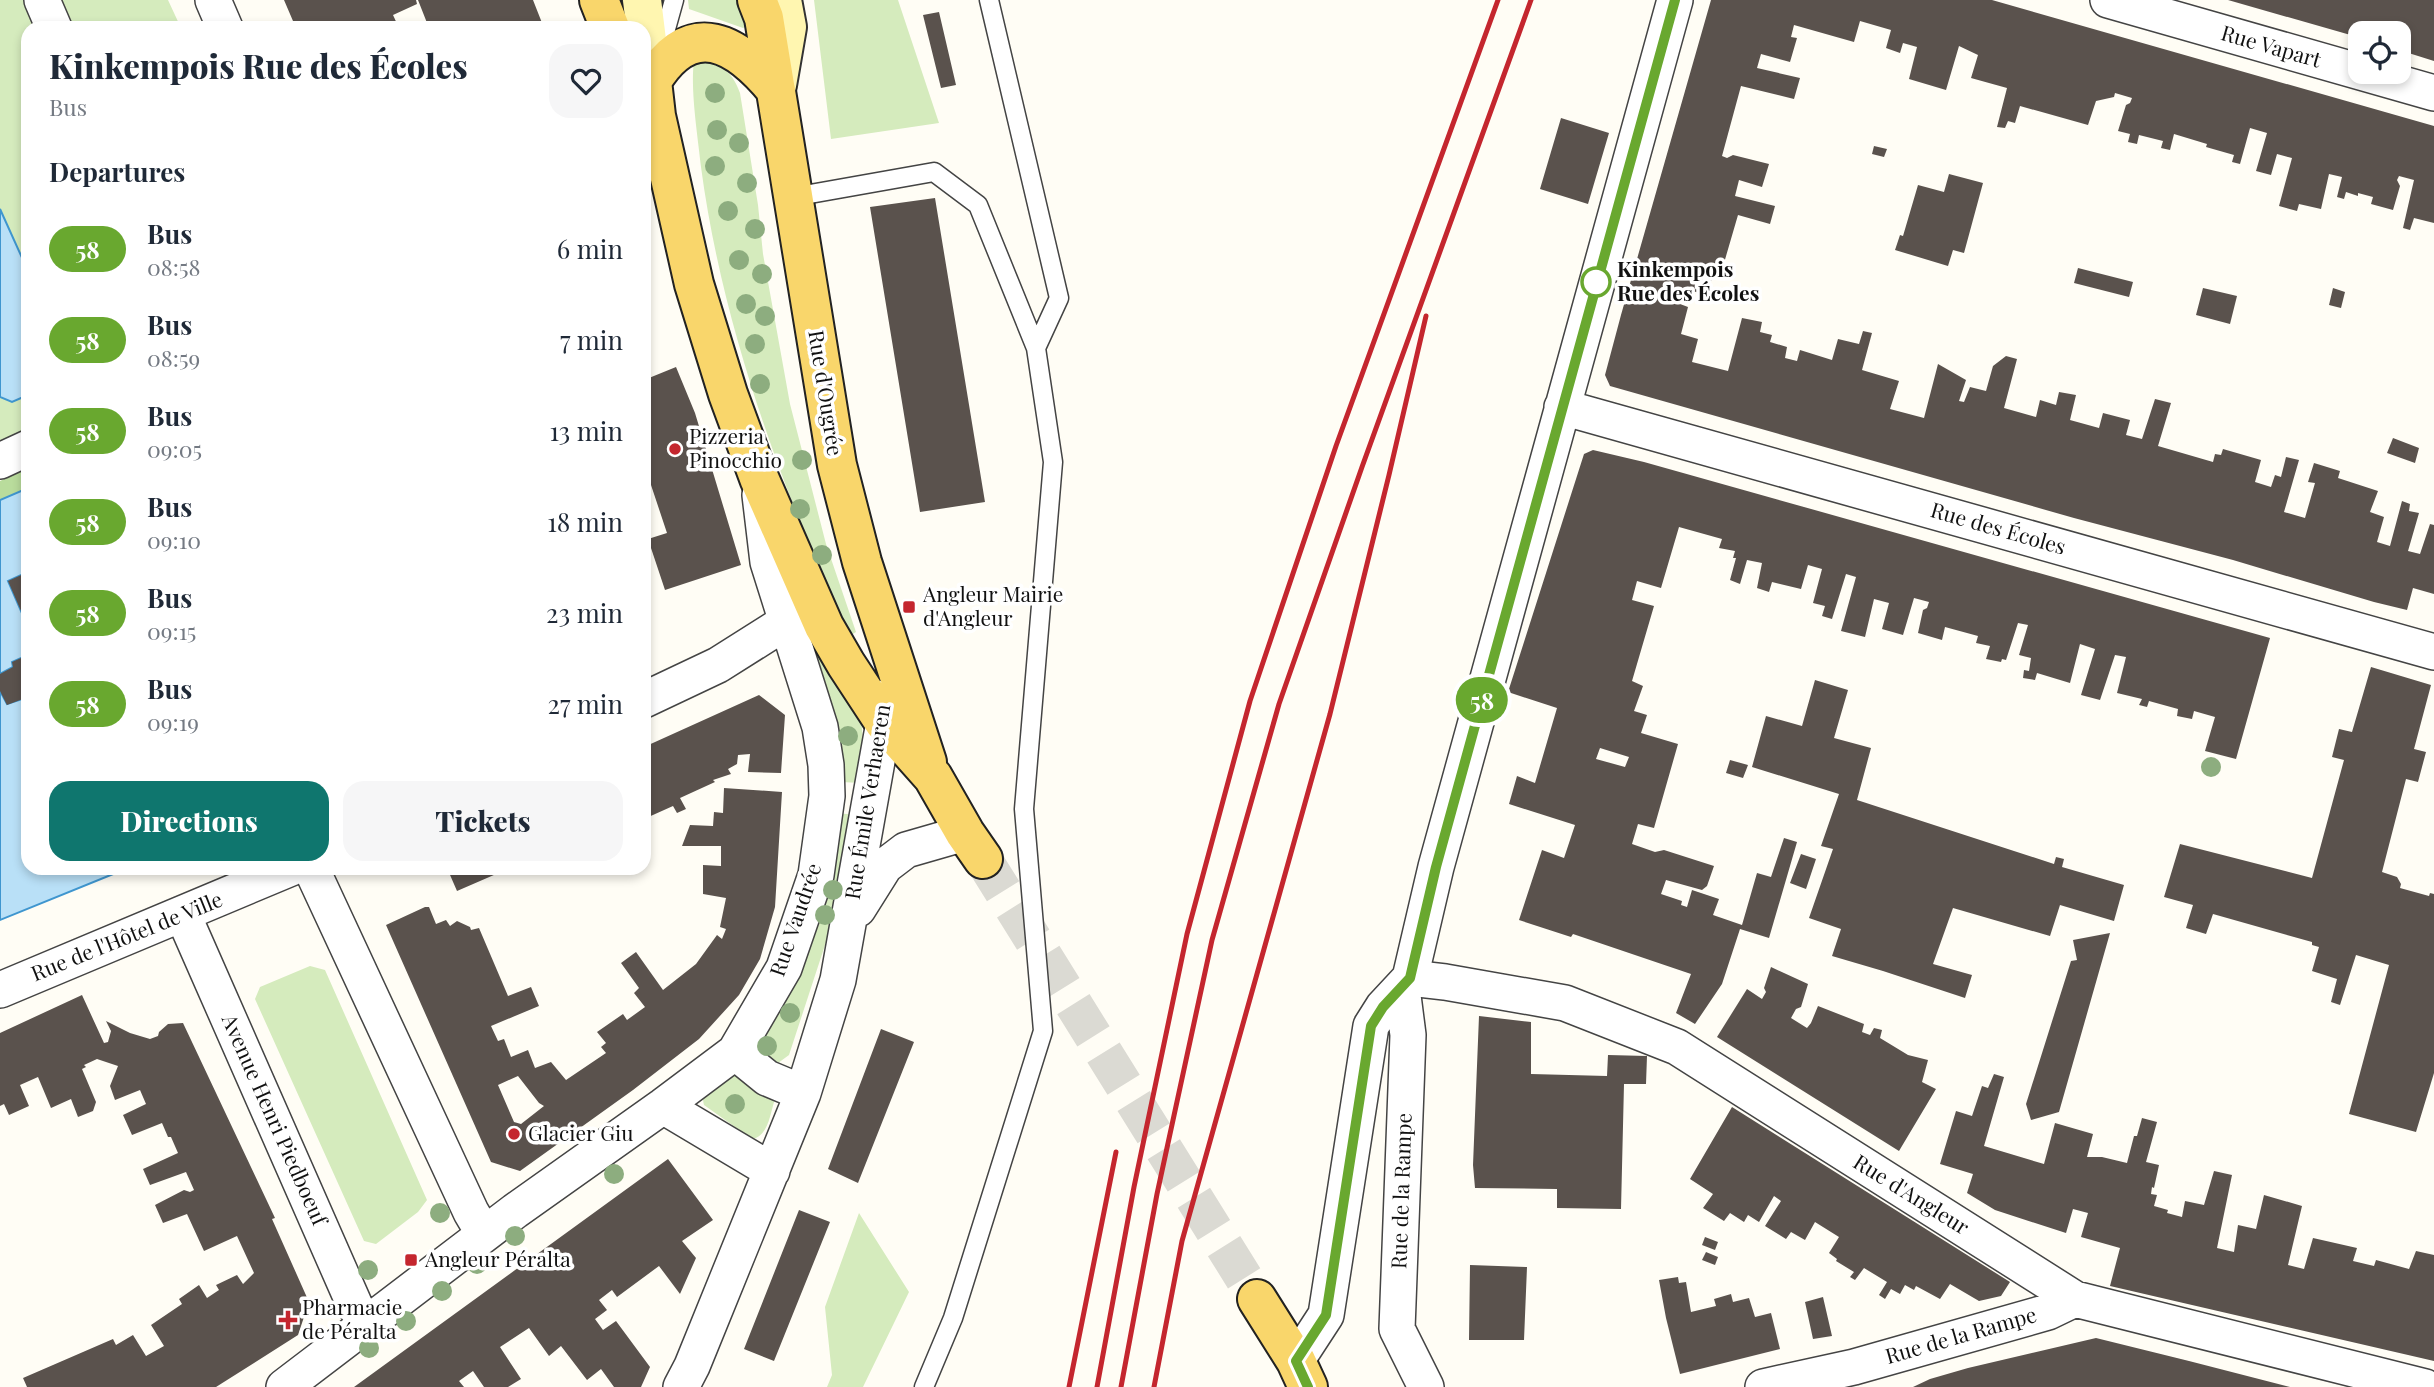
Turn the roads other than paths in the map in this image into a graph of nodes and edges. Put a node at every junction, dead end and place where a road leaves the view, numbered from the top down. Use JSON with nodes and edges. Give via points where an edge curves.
{"nodes":[{"id":1,"x":42,"y":0,"type":"edge"},
{"id":2,"x":213,"y":0,"type":"edge"},
{"id":3,"x":599,"y":0,"type":"edge"},
{"id":4,"x":642,"y":0,"type":"edge"},
{"id":5,"x":674,"y":0,"type":"edge"},
{"id":6,"x":757,"y":0,"type":"edge"},
{"id":7,"x":782,"y":0,"type":"edge"},
{"id":8,"x":989,"y":0,"type":"edge"},
{"id":9,"x":1675,"y":0,"type":"edge"},
{"id":10,"x":2108,"y":0,"type":"edge"},
{"id":11,"x":51,"y":21,"type":"edge"},
{"id":12,"x":222,"y":21,"type":"edge"},
{"id":13,"x":607,"y":21,"type":"edge"},
{"id":14,"x":644,"y":21,"type":"edge"},
{"id":15,"x":651,"y":89,"type":"edge"},
{"id":16,"x":776,"y":90,"type":"junction"},
{"id":17,"x":651,"y":92,"type":"edge"},
{"id":18,"x":2434,"y":93,"type":"edge"},
{"id":19,"x":651,"y":105,"type":"edge"},
{"id":20,"x":793,"y":197,"type":"junction"},
{"id":21,"x":1036,"y":348,"type":"junction"},
{"id":22,"x":1562,"y":407,"type":"junction"},
{"id":23,"x":21,"y":451,"type":"edge"},
{"id":24,"x":0,"y":461,"type":"edge"},
{"id":25,"x":759,"y":478,"type":"junction"},
{"id":26,"x":786,"y":622,"type":"junction"},
{"id":27,"x":886,"y":639,"type":"junction"},
{"id":28,"x":2434,"y":652,"type":"edge"},
{"id":29,"x":651,"y":697,"type":"edge"},
{"id":30,"x":884,"y":722,"type":"junction"},
{"id":31,"x":933,"y":777,"type":"junction"},
{"id":32,"x":974,"y":846,"type":"joint"},
{"id":33,"x":314,"y":875,"type":"edge"},
{"id":34,"x":241,"y":878,"type":"edge"},
{"id":35,"x":183,"y":915,"type":"junction"},
{"id":36,"x":849,"y":924,"type":"junction"},
{"id":37,"x":1406,"y":983,"type":"junction"},
{"id":38,"x":0,"y":990,"type":"edge"},
{"id":39,"x":735,"y":1052,"type":"junction"},
{"id":40,"x":803,"y":1093,"type":"junction"},
{"id":41,"x":663,"y":1106,"type":"junction"},
{"id":42,"x":772,"y":1171,"type":"junction"},
{"id":43,"x":484,"y":1234,"type":"junction"},
{"id":44,"x":1257,"y":1299,"type":"tunnel mouth"},
{"id":45,"x":2075,"y":1299,"type":"junction"},
{"id":46,"x":366,"y":1325,"type":"junction"},
{"id":47,"x":1302,"y":1374,"type":"edge"},
{"id":48,"x":1858,"y":1377,"type":"edge"},
{"id":49,"x":284,"y":1387,"type":"edge"},
{"id":50,"x":681,"y":1387,"type":"edge"},
{"id":51,"x":924,"y":1387,"type":"edge"},
{"id":52,"x":1426,"y":1387,"type":"edge"},
{"id":53,"x":1763,"y":1387,"type":"edge"},
{"id":54,"x":2425,"y":1387,"type":"edge"}],
"edges":[{"from":1,"to":11,"type":"street"},
{"from":2,"to":12,"type":"street"},
{"from":3,"to":13,"type":"main road"},
{"from":4,"to":14,"type":"main road"},
{"from":5,"to":15,"type":"lane"},
{"from":6,"to":16,"type":"main road","name":"Rue d'Ougrée"},
{"from":7,"to":16,"type":"main road","via":[[787,27]]},
{"from":8,"to":21,"type":"lane","via":[[1059,298]]},
{"from":9,"to":22,"type":"street"},
{"from":10,"to":18,"type":"street","name":"Rue Vapart"},
{"from":16,"to":17,"type":"main road","via":[[744,56],[703,41],[662,64]]},
{"from":16,"to":20,"type":"main road","name":"Rue d'Ougrée"},
{"from":19,"to":25,"type":"main road","name":"Rue d'Ougrée","via":[[694,285]]},
{"from":20,"to":21,"type":"lane","via":[[934,172],[978,205]]},
{"from":20,"to":27,"type":"main road","name":"Rue d'Ougrée","via":[[837,465]]},
{"from":21,"to":51,"type":"lane","via":[[1053,462],[1024,809],[1043,1031],[953,1318]]},
{"from":22,"to":28,"type":"street","name":"Rue des Écoles"},
{"from":22,"to":37,"type":"street"},
{"from":23,"to":24,"type":"street"},
{"from":25,"to":26,"type":"street","name":"Rue Vaudrée","via":[[768,562]]},
{"from":25,"to":30,"type":"main road","name":"Rue d'Ougrée","via":[[824,626]]},
{"from":26,"to":29,"type":"street","via":[[718,665]]},
{"from":26,"to":39,"type":"street","name":"Rue Vaudrée","via":[[820,727],[827,796],[816,875],[784,968]]},
{"from":27,"to":30,"type":"street","name":"Rue Émile Verhaeren"},
{"from":27,"to":31,"type":"main road","name":"Rue d'Ougrée"},
{"from":30,"to":31,"type":"main road","name":"Rue d'Ougrée"},
{"from":30,"to":36,"type":"street","name":"Rue Émile Verhaeren"},
{"from":31,"to":32,"type":"main road","name":"Rue d'Ougrée"},
{"from":32,"to":36,"type":"street","name":"Rue Émile Verhaeren","via":[[906,850],[885,866]]},
{"from":33,"to":43,"type":"street"},
{"from":34,"to":35,"type":"street","name":"Rue de l'Hôtel de Ville"},
{"from":35,"to":38,"type":"street","name":"Rue de l'Hôtel de Ville"},
{"from":35,"to":46,"type":"street","name":"Avenue Henri Piedboeuf"},
{"from":36,"to":40,"type":"street","name":"Rue Émile Verhaeren","via":[[838,980]]},
{"from":37,"to":45,"type":"street","name":"Rue d'Angleur","via":[[1445,982],[1565,1003],[1677,1047]]},
{"from":37,"to":47,"type":"street","via":[[1371,1026],[1326,1315]]},
{"from":37,"to":52,"type":"street","name":"Rue de la Rampe","via":[[1397,1329]]},
{"from":39,"to":40,"type":"street","via":[[767,1078]]},
{"from":39,"to":41,"type":"street","name":"Rue Vaudrée"},
{"from":40,"to":42,"type":"street","name":"Rue Émile Verhaeren"},
{"from":41,"to":42,"type":"street"},
{"from":41,"to":43,"type":"street","name":"Rue Vaudrée"},
{"from":42,"to":50,"type":"street","name":"Rue Émile Verhaeren"},
{"from":43,"to":46,"type":"street","name":"Rue Vaudrée"},
{"from":44,"to":47,"type":"main road"},
{"from":45,"to":48,"type":"street","name":"Rue de la Rampe"},
{"from":45,"to":54,"type":"street","name":"Rue d'Angleur"},
{"from":46,"to":49,"type":"street","name":"Rue Vaudrée"},
{"from":48,"to":53,"type":"street","name":"Rue de la Rampe"}]}
